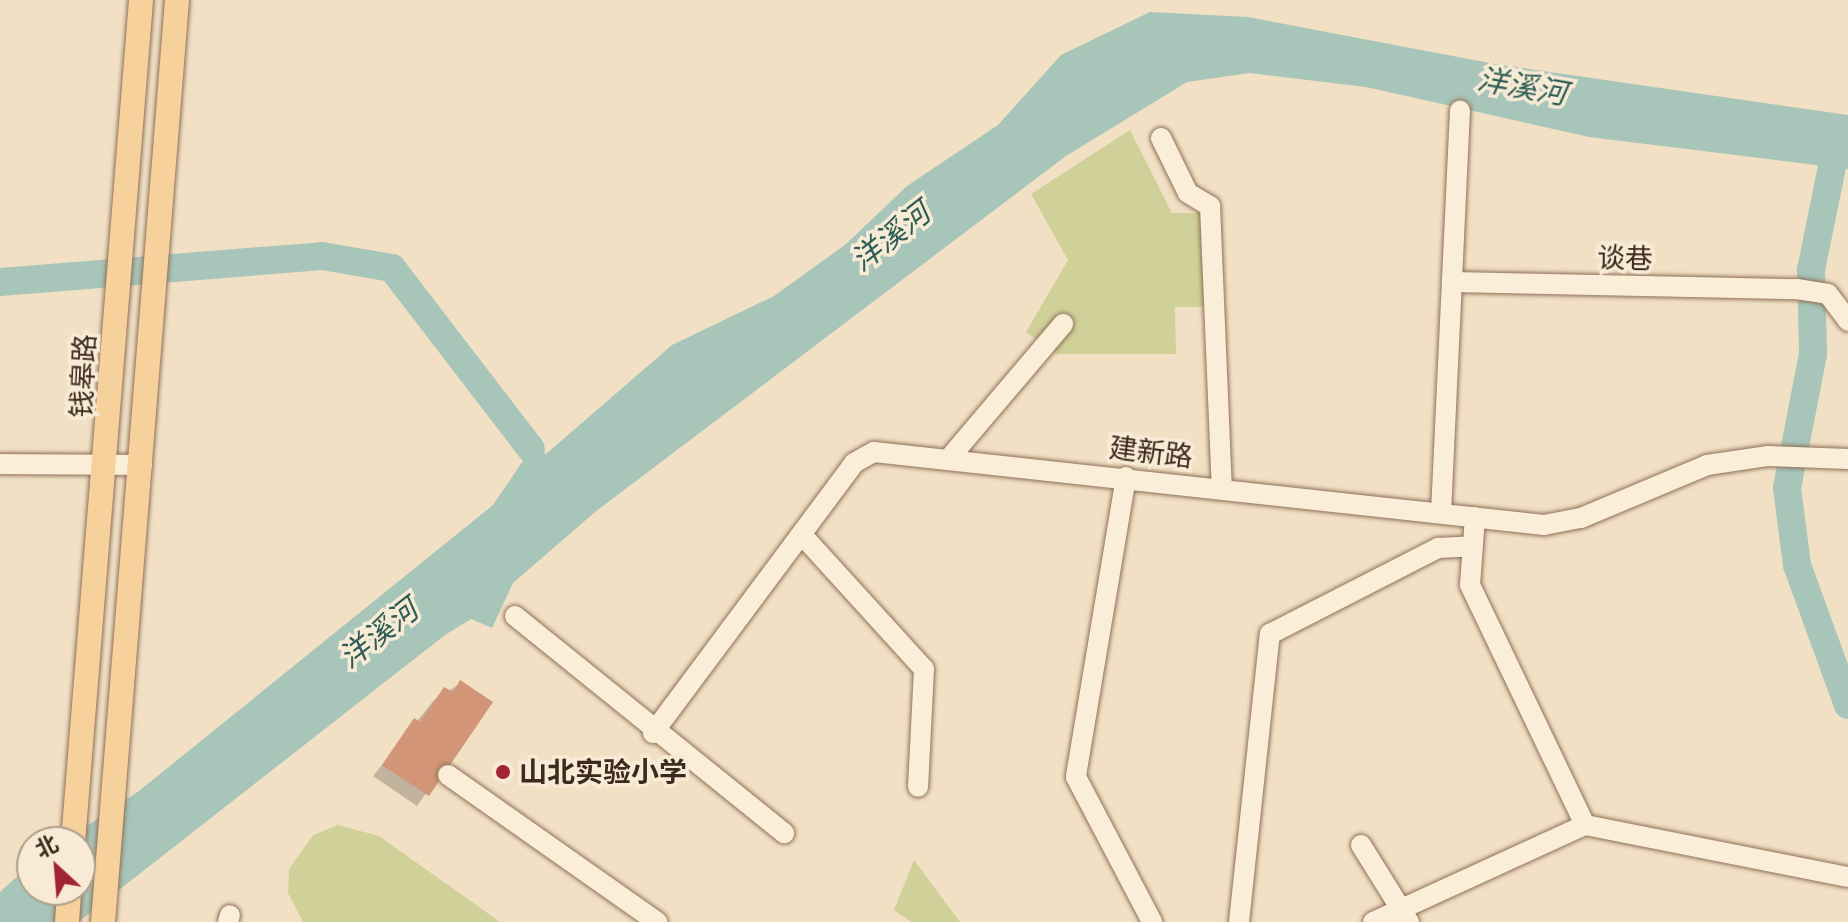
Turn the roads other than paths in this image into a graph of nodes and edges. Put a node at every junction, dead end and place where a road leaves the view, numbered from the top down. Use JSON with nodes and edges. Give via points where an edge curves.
{"nodes":[{"id":1,"x":141,"y":0,"type":"edge"},
{"id":2,"x":177,"y":0,"type":"edge"},
{"id":3,"x":1460,"y":110,"type":"dead end"},
{"id":4,"x":1161,"y":138,"type":"dead end"},
{"id":5,"x":1452,"y":282,"type":"junction"},
{"id":6,"x":1848,"y":321,"type":"edge"},
{"id":7,"x":1063,"y":324,"type":"dead end"},
{"id":8,"x":952,"y":455,"type":"junction"},
{"id":9,"x":1839,"y":458,"type":"edge"},
{"id":10,"x":0,"y":464,"type":"edge"},
{"id":11,"x":109,"y":465,"type":"junction"},
{"id":12,"x":142,"y":465,"type":"junction"},
{"id":13,"x":1126,"y":477,"type":"junction"},
{"id":14,"x":1222,"y":489,"type":"junction"},
{"id":15,"x":1441,"y":513,"type":"junction"},
{"id":16,"x":1475,"y":517,"type":"junction"},
{"id":17,"x":802,"y":535,"type":"junction"},
{"id":18,"x":1473,"y":546,"type":"junction"},
{"id":19,"x":132,"y":599,"type":"junction"},
{"id":20,"x":95,"y":600,"type":"junction"},
{"id":21,"x":515,"y":616,"type":"dead end"},
{"id":22,"x":653,"y":733,"type":"junction"},
{"id":23,"x":448,"y":775,"type":"dead end"},
{"id":24,"x":918,"y":787,"type":"dead end"},
{"id":25,"x":1585,"y":825,"type":"junction"},
{"id":26,"x":74,"y":826,"type":"edge"},
{"id":27,"x":784,"y":833,"type":"dead end"},
{"id":28,"x":1361,"y":845,"type":"dead end"},
{"id":29,"x":1848,"y":877,"type":"edge"},
{"id":30,"x":1405,"y":916,"type":"edge"},
{"id":31,"x":103,"y":922,"type":"edge"},
{"id":32,"x":657,"y":922,"type":"edge"},
{"id":33,"x":1152,"y":922,"type":"edge"},
{"id":34,"x":1239,"y":922,"type":"edge"},
{"id":35,"x":1373,"y":922,"type":"edge"}],
"edges":[{"from":1,"to":11,"type":"main road","name":"钱皋路"},
{"from":2,"to":12,"type":"main road"},
{"from":3,"to":5,"type":"street"},
{"from":4,"to":14,"type":"street","via":[[1188,193],[1210,206]]},
{"from":5,"to":6,"type":"street","name":"谈巷","via":[[1797,289],[1828,294]]},
{"from":5,"to":15,"type":"street"},
{"from":7,"to":8,"type":"street"},
{"from":8,"to":13,"type":"street","name":"建新路"},
{"from":8,"to":17,"type":"street","name":"建新路","via":[[874,452],[854,463]]},
{"from":9,"to":16,"type":"street","name":"建新路","via":[[1768,456],[1707,465],[1581,518],[1544,525]]},
{"from":10,"to":11,"type":"street"},
{"from":11,"to":12,"type":"street"},
{"from":11,"to":20,"type":"main road","name":"钱皋路"},
{"from":12,"to":19,"type":"main road"},
{"from":13,"to":14,"type":"street","name":"建新路"},
{"from":13,"to":33,"type":"street","via":[[1076,777]]},
{"from":14,"to":15,"type":"street","name":"建新路"},
{"from":15,"to":16,"type":"street","name":"建新路"},
{"from":16,"to":18,"type":"street"},
{"from":17,"to":22,"type":"street","name":"建新路"},
{"from":17,"to":24,"type":"street","via":[[924,669]]},
{"from":18,"to":25,"type":"street","via":[[1470,585]]},
{"from":18,"to":34,"type":"street","via":[[1438,548],[1270,634]]},
{"from":19,"to":20,"type":"main road","via":[[116,589]]},
{"from":19,"to":31,"type":"main road"},
{"from":20,"to":26,"type":"main road","name":"钱皋路"},
{"from":21,"to":22,"type":"street"},
{"from":22,"to":27,"type":"street"},
{"from":23,"to":32,"type":"street"},
{"from":25,"to":29,"type":"street"},
{"from":25,"to":30,"type":"street"},
{"from":28,"to":30,"type":"street"},
{"from":30,"to":35,"type":"street"}]}
